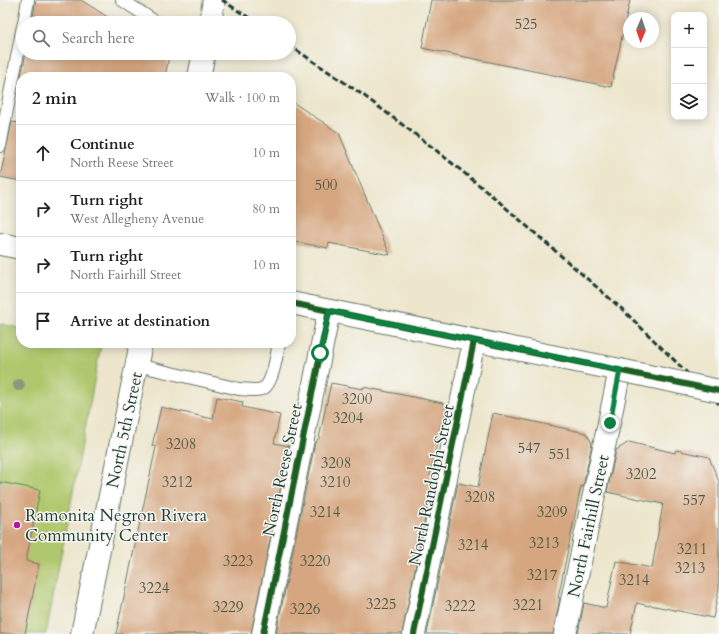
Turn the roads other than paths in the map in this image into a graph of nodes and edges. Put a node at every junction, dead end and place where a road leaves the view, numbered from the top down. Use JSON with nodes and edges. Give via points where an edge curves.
{"nodes":[{"id":1,"x":28,"y":0,"type":"edge"},
{"id":2,"x":122,"y":0,"type":"edge"},
{"id":3,"x":214,"y":0,"type":"edge"},
{"id":4,"x":25,"y":16,"type":"edge"},
{"id":5,"x":146,"y":16,"type":"edge"},
{"id":6,"x":211,"y":16,"type":"edge"},
{"id":7,"x":16,"y":60,"type":"edge"},
{"id":8,"x":203,"y":60,"type":"edge"},
{"id":9,"x":200,"y":72,"type":"edge"},
{"id":10,"x":0,"y":146,"type":"edge"},
{"id":11,"x":0,"y":244,"type":"edge"},
{"id":12,"x":16,"y":247,"type":"edge"},
{"id":13,"x":296,"y":304,"type":"edge"},
{"id":14,"x":329,"y":311,"type":"junction"},
{"id":15,"x":474,"y":341,"type":"junction"},
{"id":16,"x":141,"y":348,"type":"edge"},
{"id":17,"x":278,"y":348,"type":"edge"},
{"id":18,"x":137,"y":365,"type":"junction"},
{"id":19,"x":620,"y":370,"type":"junction"},
{"id":20,"x":719,"y":391,"type":"edge"},
{"id":21,"x":82,"y":634,"type":"edge"},
{"id":22,"x":263,"y":634,"type":"edge"},
{"id":23,"x":414,"y":634,"type":"edge"},
{"id":24,"x":565,"y":634,"type":"edge"}],
"edges":[{"from":1,"to":4,"type":"lane"},
{"from":2,"to":5,"type":"lane"},
{"from":3,"to":6,"type":"street"},
{"from":7,"to":10,"type":"lane"},
{"from":8,"to":9,"type":"street"},
{"from":11,"to":12,"type":"street"},
{"from":13,"to":14,"type":"street"},
{"from":14,"to":15,"type":"street"},
{"from":14,"to":22,"type":"street","name":"North Reese Street"},
{"from":15,"to":19,"type":"street"},
{"from":15,"to":23,"type":"street","name":"North Randolph Street"},
{"from":16,"to":18,"type":"street","name":"North 5th Street"},
{"from":17,"to":18,"type":"lane","via":[[270,380],[265,387],[256,390],[239,389]]},
{"from":18,"to":21,"type":"street","name":"North 5th Street"},
{"from":19,"to":20,"type":"street","bridge":true},
{"from":19,"to":24,"type":"street","name":"North Fairhill Street"}]}
